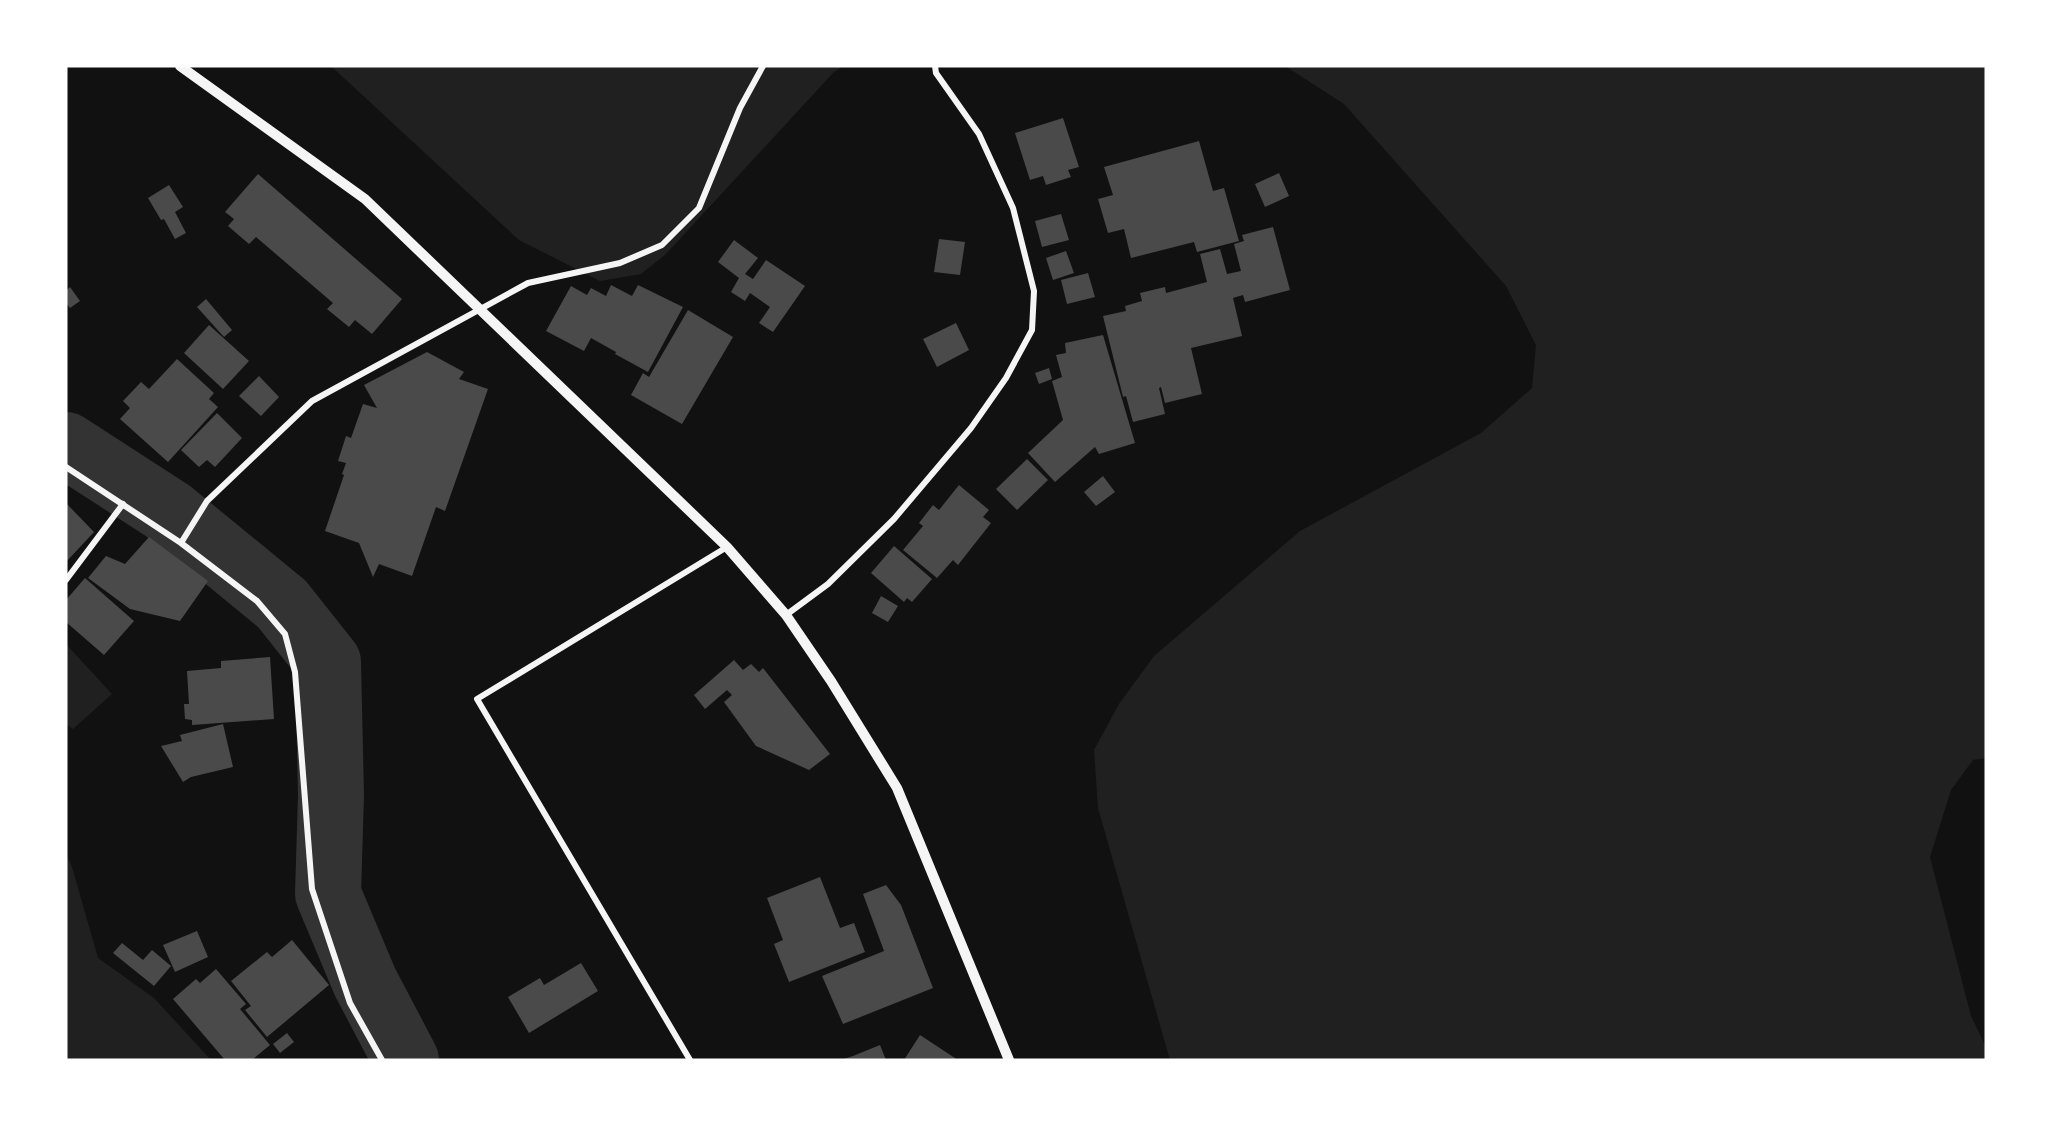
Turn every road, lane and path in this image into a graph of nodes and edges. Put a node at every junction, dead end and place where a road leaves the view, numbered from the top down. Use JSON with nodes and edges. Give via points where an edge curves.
{"nodes":[{"id":1,"x":180,"y":66,"type":"edge"},
{"id":2,"x":763,"y":66,"type":"edge"},
{"id":3,"x":935,"y":66,"type":"edge"},
{"id":4,"x":481,"y":310,"type":"junction"},
{"id":5,"x":66,"y":467,"type":"edge"},
{"id":6,"x":123,"y":504,"type":"junction"},
{"id":7,"x":181,"y":543,"type":"junction"},
{"id":8,"x":727,"y":547,"type":"junction"},
{"id":9,"x":66,"y":579,"type":"edge"},
{"id":10,"x":786,"y":615,"type":"junction"},
{"id":11,"x":382,"y":1060,"type":"edge"},
{"id":12,"x":690,"y":1060,"type":"edge"},
{"id":13,"x":1009,"y":1060,"type":"edge"}],
"edges":[{"from":1,"to":4,"type":"street","via":[[365,199]]},
{"from":2,"to":4,"type":"street","via":[[740,108],[699,208],[662,245],[620,263],[528,283]]},
{"from":3,"to":10,"type":"street","via":[[979,134],[1013,208],[1034,291],[1032,330],[1006,378],[971,428],[894,519],[828,584]]},
{"from":4,"to":7,"type":"street","via":[[312,401],[207,501]]},
{"from":4,"to":8,"type":"street"},
{"from":5,"to":6,"type":"street"},
{"from":6,"to":7,"type":"street"},
{"from":6,"to":9,"type":"street"},
{"from":7,"to":11,"type":"street","via":[[256,600],[285,633],[295,672],[312,889],[350,1003]]},
{"from":8,"to":10,"type":"street"},
{"from":8,"to":12,"type":"street","via":[[477,699]]},
{"from":10,"to":13,"type":"street","via":[[897,788]]}]}
